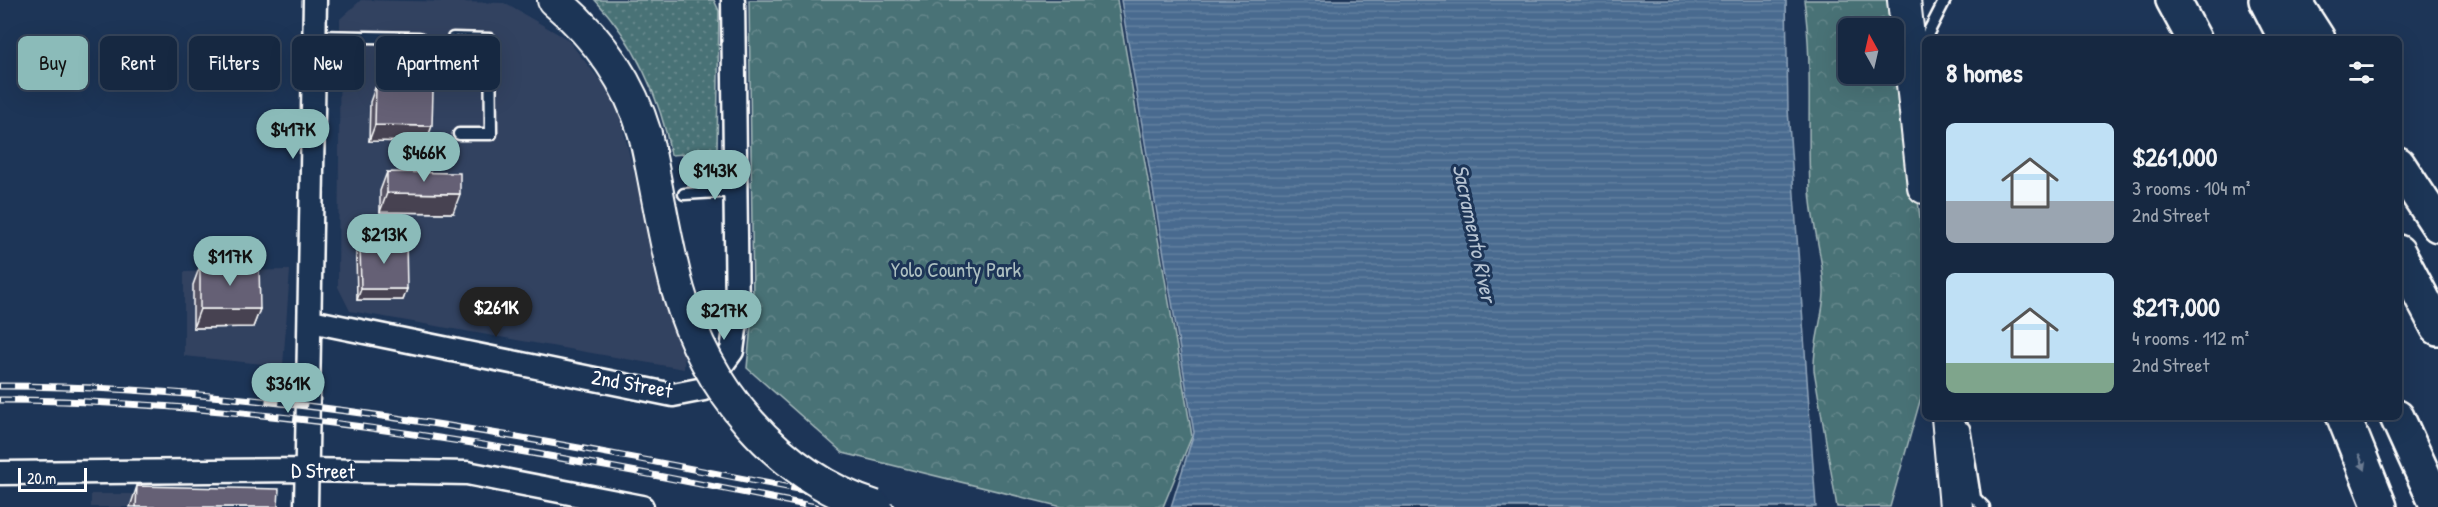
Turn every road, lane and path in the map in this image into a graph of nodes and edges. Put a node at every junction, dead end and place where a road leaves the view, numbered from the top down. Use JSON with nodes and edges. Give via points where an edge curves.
{"nodes":[{"id":1,"x":315,"y":0,"type":"edge"},
{"id":2,"x":554,"y":0,"type":"edge"},
{"id":3,"x":733,"y":0,"type":"edge"},
{"id":4,"x":1904,"y":0,"type":"edge"},
{"id":5,"x":1945,"y":0,"type":"edge"},
{"id":6,"x":2173,"y":0,"type":"edge"},
{"id":7,"x":2266,"y":0,"type":"edge"},
{"id":8,"x":2293,"y":0,"type":"edge"},
{"id":9,"x":315,"y":36,"type":"edge"},
{"id":10,"x":1927,"y":36,"type":"edge"},
{"id":11,"x":2192,"y":36,"type":"edge"},
{"id":12,"x":2284,"y":36,"type":"edge"},
{"id":13,"x":2316,"y":36,"type":"edge"},
{"id":14,"x":314,"y":90,"type":"edge"},
{"id":15,"x":490,"y":90,"type":"edge"},
{"id":16,"x":459,"y":134,"type":"dead end"},
{"id":17,"x":1922,"y":168,"type":"edge"},
{"id":18,"x":2402,"y":170,"type":"edge"},
{"id":19,"x":735,"y":191,"type":"junction"},
{"id":20,"x":684,"y":194,"type":"dead end"},
{"id":21,"x":2438,"y":225,"type":"edge"},
{"id":22,"x":2402,"y":260,"type":"edge"},
{"id":23,"x":311,"y":321,"type":"junction"},
{"id":24,"x":2438,"y":327,"type":"edge"},
{"id":25,"x":1948,"y":420,"type":"edge"},
{"id":26,"x":1963,"y":420,"type":"edge"},
{"id":27,"x":2345,"y":420,"type":"edge"},
{"id":28,"x":2398,"y":420,"type":"edge"},
{"id":29,"x":307,"y":470,"type":"junction"},
{"id":30,"x":0,"y":473,"type":"edge"},
{"id":31,"x":306,"y":507,"type":"edge"},
{"id":32,"x":642,"y":507,"type":"edge"},
{"id":33,"x":875,"y":507,"type":"edge"},
{"id":34,"x":1956,"y":507,"type":"edge"},
{"id":35,"x":1984,"y":507,"type":"edge"},
{"id":36,"x":2380,"y":507,"type":"edge"},
{"id":37,"x":2438,"y":507,"type":"edge"}],
"edges":[{"from":1,"to":9,"type":"street"},
{"from":2,"to":33,"type":"main road","bridge":true,"via":[[585,28],[627,88],[645,134],[678,290],[714,375],[753,428],[779,453],[814,478]]},
{"from":3,"to":19,"type":"street","name":"2nd Street"},
{"from":4,"to":17,"type":"main road"},
{"from":5,"to":10,"type":"lane"},
{"from":6,"to":11,"type":"highway"},
{"from":7,"to":12,"type":"highway"},
{"from":8,"to":13,"type":"highway"},
{"from":14,"to":23,"type":"street"},
{"from":15,"to":16,"type":"lane","via":[[490,134]]},
{"from":18,"to":21,"type":"highway"},
{"from":19,"to":20,"type":"lane"},
{"from":19,"to":23,"type":"street","name":"2nd Street","via":[[737,314],[732,351],[704,389],[673,395]]},
{"from":22,"to":24,"type":"highway"},
{"from":23,"to":29,"type":"street"},
{"from":25,"to":34,"type":"main road"},
{"from":26,"to":35,"type":"lane","via":[[1975,498]]},
{"from":27,"to":36,"type":"highway","one_way":true},
{"from":28,"to":37,"type":"highway"},
{"from":29,"to":30,"type":"street","name":"D Street"},
{"from":29,"to":31,"type":"street"},
{"from":29,"to":32,"type":"street","name":"D Street","via":[[467,473]]}]}
